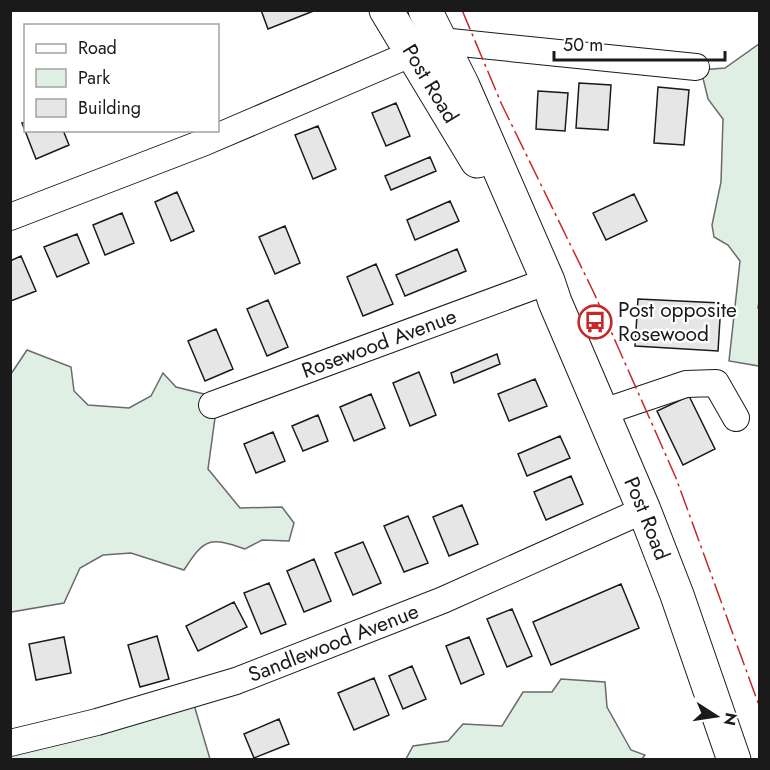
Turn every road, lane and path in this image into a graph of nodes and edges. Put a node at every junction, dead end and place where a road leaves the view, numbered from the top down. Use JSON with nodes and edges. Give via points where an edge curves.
{"nodes":[{"id":1,"x":386,"y":10,"type":"edge"},
{"id":2,"x":425,"y":10,"type":"edge"},
{"id":3,"x":427,"y":48,"type":"junction"},
{"id":4,"x":696,"y":67,"type":"dead end"},
{"id":5,"x":10,"y":217,"type":"edge"},
{"id":6,"x":548,"y":281,"type":"junction"},
{"id":7,"x":212,"y":405,"type":"dead end"},
{"id":8,"x":603,"y":412,"type":"junction"},
{"id":9,"x":736,"y":418,"type":"dead end"},
{"id":10,"x":644,"y":510,"type":"junction"},
{"id":11,"x":10,"y":743,"type":"edge"},
{"id":12,"x":734,"y":759,"type":"edge"}],
"edges":[{"from":1,"to":3,"type":"main road","name":"Post Road"},
{"from":2,"to":3,"type":"main road","name":"Post Road"},
{"from":3,"to":4,"type":"street"},
{"from":3,"to":5,"type":"street","via":[[205,142]]},
{"from":3,"to":6,"type":"main road","name":"Post Road","via":[[463,86]]},
{"from":6,"to":7,"type":"street","name":"Rosewood Avenue"},
{"from":6,"to":8,"type":"main road","name":"Post Road"},
{"from":8,"to":9,"type":"street","via":[[686,384],[717,383]]},
{"from":8,"to":10,"type":"main road","name":"Post Road"},
{"from":10,"to":11,"type":"street","name":"Sandlewood Avenue","via":[[444,600],[236,681]]},
{"from":10,"to":12,"type":"main road","name":"Post Road"}]}
